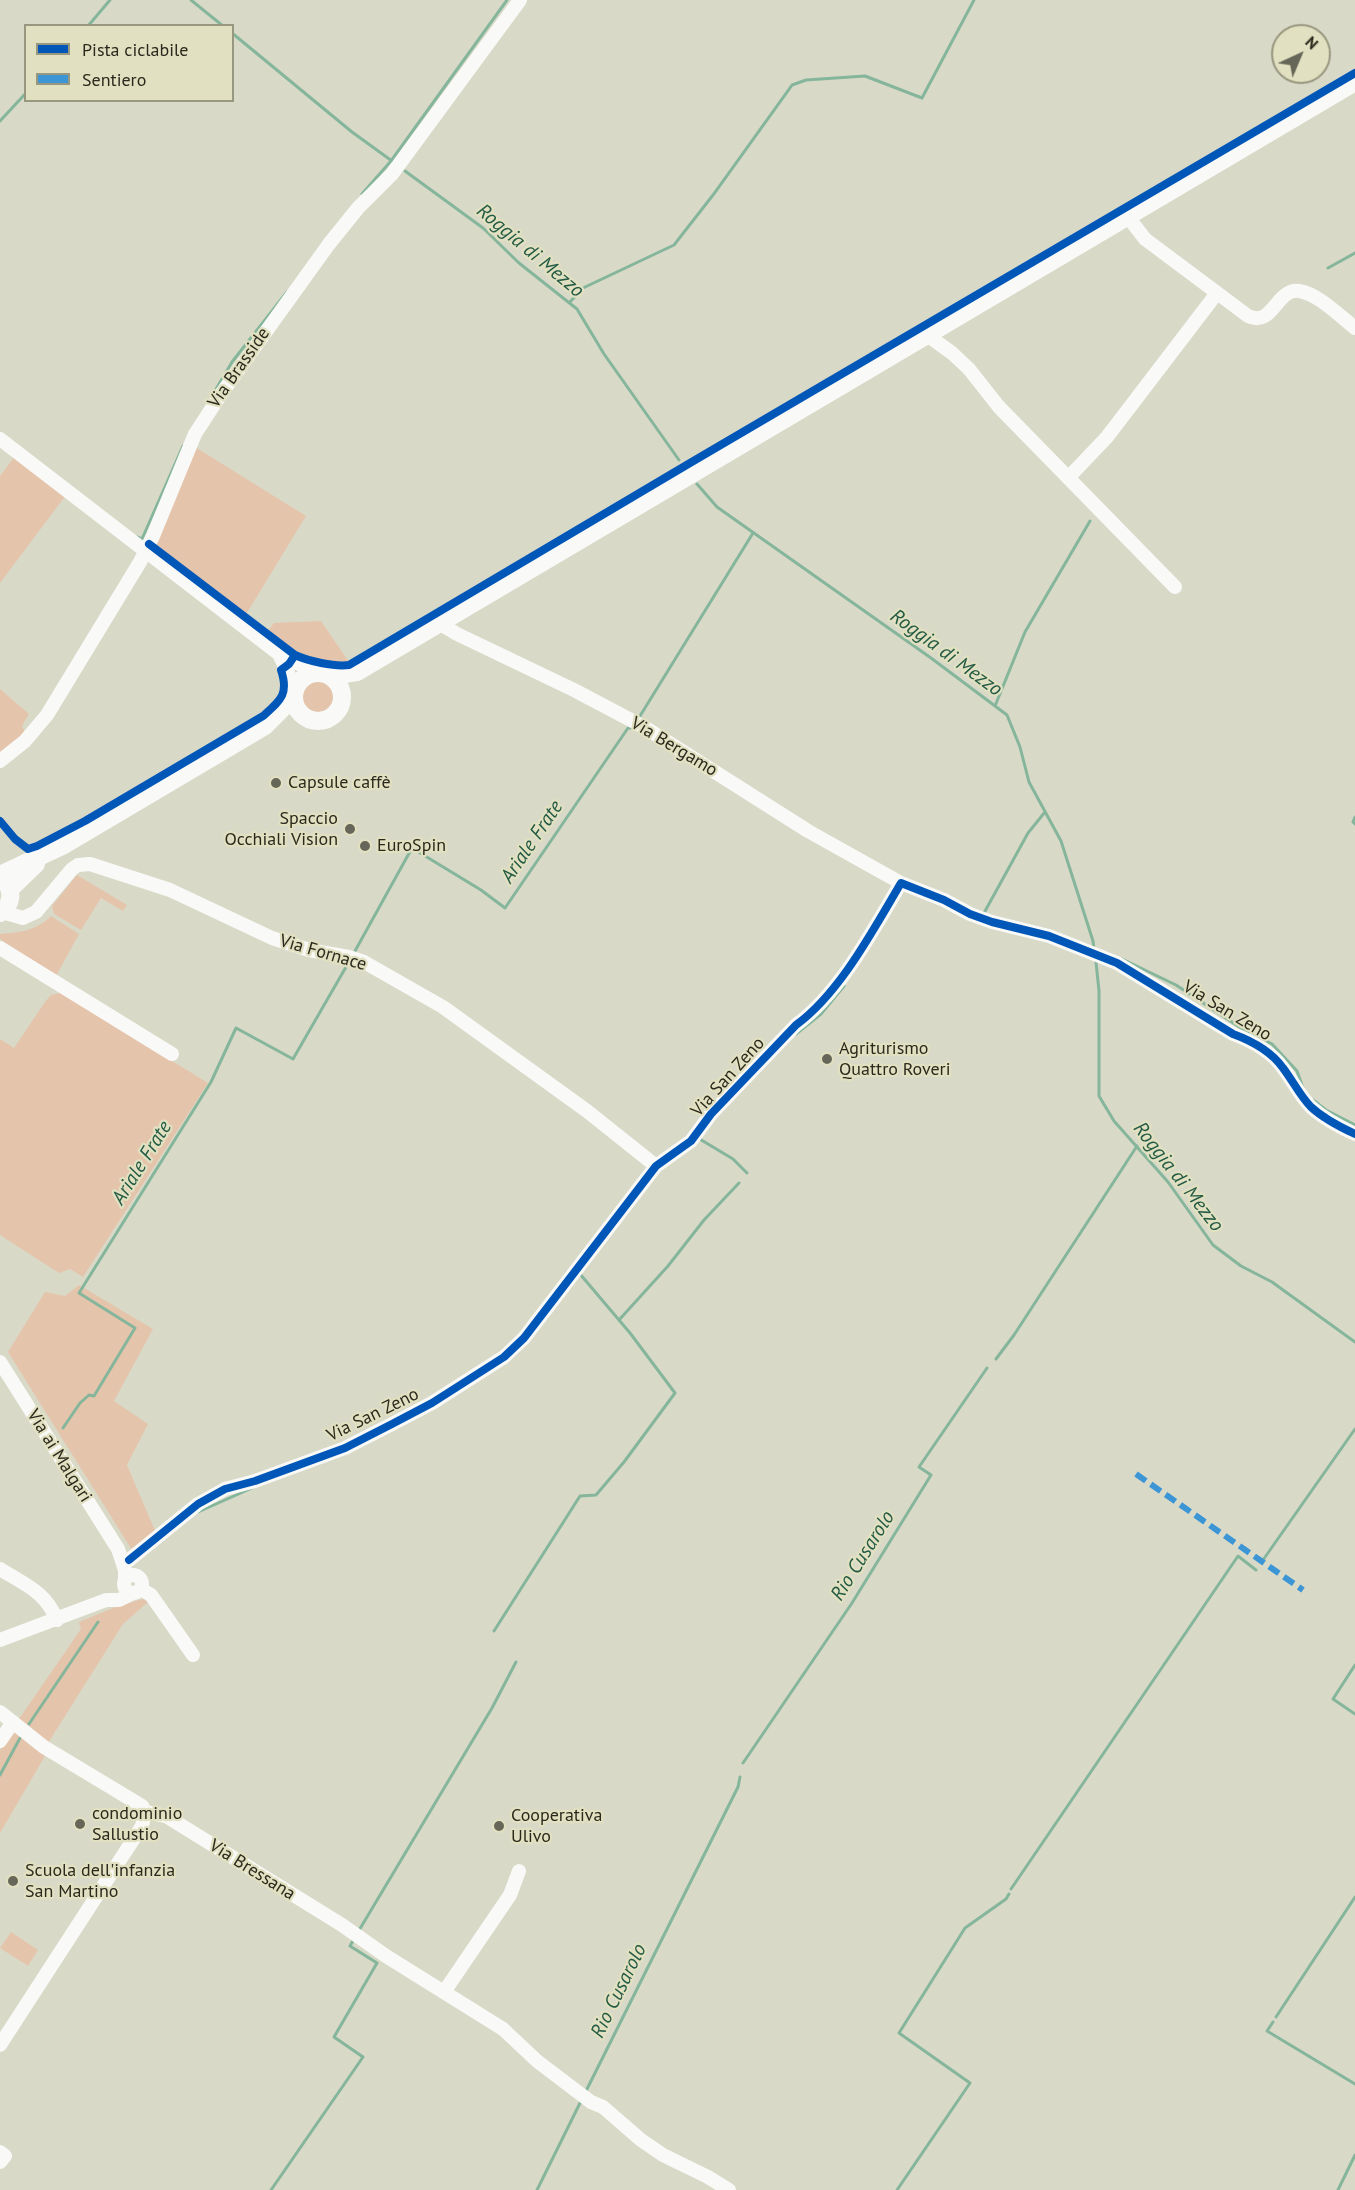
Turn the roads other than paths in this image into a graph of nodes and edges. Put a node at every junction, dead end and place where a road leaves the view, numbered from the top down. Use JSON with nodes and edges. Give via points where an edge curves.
{"nodes":[{"id":1,"x":520,"y":0,"type":"edge"},
{"id":2,"x":1355,"y":82,"type":"edge"},
{"id":3,"x":1128,"y":217,"type":"junction"},
{"id":4,"x":1217,"y":293,"type":"junction"},
{"id":5,"x":1355,"y":328,"type":"edge"},
{"id":6,"x":927,"y":335,"type":"junction"},
{"id":7,"x":0,"y":439,"type":"edge"},
{"id":8,"x":1068,"y":478,"type":"junction"},
{"id":9,"x":145,"y":552,"type":"junction"},
{"id":10,"x":1175,"y":587,"type":"dead end"},
{"id":11,"x":440,"y":623,"type":"junction"},
{"id":12,"x":279,"y":654,"type":"junction"},
{"id":13,"x":357,"y":672,"type":"junction"},
{"id":14,"x":311,"y":673,"type":"junction"},
{"id":15,"x":331,"y":676,"type":"junction"},
{"id":16,"x":342,"y":695,"type":"junction"},
{"id":17,"x":295,"y":700,"type":"junction"},
{"id":18,"x":0,"y":761,"type":"edge"},
{"id":19,"x":901,"y":883,"type":"junction"},
{"id":20,"x":4,"y":894,"type":"edge"},
{"id":21,"x":0,"y":948,"type":"edge"},
{"id":22,"x":172,"y":1054,"type":"dead end"},
{"id":23,"x":1355,"y":1134,"type":"edge"},
{"id":24,"x":656,"y":1166,"type":"junction"},
{"id":25,"x":0,"y":1362,"type":"edge"},
{"id":26,"x":118,"y":1549,"type":"junction"},
{"id":27,"x":129,"y":1560,"type":"junction"},
{"id":28,"x":0,"y":1569,"type":"edge"},
{"id":29,"x":132,"y":1584,"type":"junction"},
{"id":30,"x":57,"y":1620,"type":"junction"},
{"id":31,"x":0,"y":1640,"type":"edge"},
{"id":32,"x":193,"y":1655,"type":"dead end"},
{"id":33,"x":0,"y":1712,"type":"edge"},
{"id":34,"x":13,"y":1722,"type":"junction"},
{"id":35,"x":0,"y":1742,"type":"edge"},
{"id":36,"x":145,"y":1812,"type":"junction"},
{"id":37,"x":519,"y":1871,"type":"dead end"},
{"id":38,"x":444,"y":1992,"type":"junction"},
{"id":39,"x":0,"y":2045,"type":"edge"},
{"id":40,"x":0,"y":2152,"type":"edge"},
{"id":41,"x":0,"y":2163,"type":"edge"},
{"id":42,"x":729,"y":2190,"type":"edge"}],
"edges":[{"from":1,"to":9,"type":"street","name":"Via Brasside","via":[[392,174],[358,208],[220,394],[195,434]]},
{"from":2,"to":3,"type":"main road"},
{"from":3,"to":4,"type":"street","via":[[1145,239]]},
{"from":3,"to":6,"type":"main road"},
{"from":4,"to":5,"type":"street","via":[[1248,316],[1260,319],[1283,297],[1298,291],[1316,298]]},
{"from":4,"to":8,"type":"street","via":[[1107,437]]},
{"from":6,"to":8,"type":"street","via":[[969,369],[999,407]]},
{"from":6,"to":11,"type":"main road"},
{"from":7,"to":9,"type":"street"},
{"from":8,"to":10,"type":"street"},
{"from":9,"to":12,"type":"street"},
{"from":9,"to":18,"type":"street","name":"Via Brasside","via":[[47,715],[26,741]]},
{"from":11,"to":13,"type":"main road"},
{"from":11,"to":19,"type":"street","name":"Via Bergamo","via":[[644,727],[808,831]]},
{"from":12,"to":14,"type":"street"},
{"from":12,"to":17,"type":"street"},
{"from":13,"to":15,"type":"main road"},
{"from":13,"to":16,"type":"main road"},
{"from":14,"to":15,"type":"main road"},
{"from":14,"to":17,"type":"main road","via":[[301,679]]},
{"from":15,"to":16,"type":"main road"},
{"from":16,"to":17,"type":"main road","via":[[339,709],[329,719],[313,721]]},
{"from":17,"to":20,"type":"main road","via":[[265,726],[51,852]]},
{"from":19,"to":23,"type":"street","name":"Via San Zeno","via":[[970,914],[1049,936],[1117,963],[1233,1034],[1252,1041],[1282,1066],[1310,1106]]},
{"from":19,"to":24,"type":"street","name":"Via San Zeno","via":[[834,987],[811,1014],[719,1106],[691,1141]]},
{"from":20,"to":24,"type":"street","name":"Via Fornace","via":[[36,912],[72,869],[90,864],[170,890],[272,938],[364,962],[443,1007]]},
{"from":21,"to":22,"type":"street"},
{"from":24,"to":27,"type":"street","name":"Via San Zeno","via":[[524,1338],[504,1357],[432,1403],[345,1448],[225,1489],[198,1504]]},
{"from":25,"to":26,"type":"street","name":"Via ai Malgari"},
{"from":26,"to":27,"type":"street"},
{"from":26,"to":29,"type":"street"},
{"from":27,"to":29,"type":"street"},
{"from":28,"to":30,"type":"street","via":[[40,1593]]},
{"from":29,"to":30,"type":"street","via":[[113,1590],[106,1600]]},
{"from":29,"to":32,"type":"street","via":[[151,1595]]},
{"from":30,"to":31,"type":"street"},
{"from":33,"to":34,"type":"street","name":"Via Bressana"},
{"from":34,"to":35,"type":"street"},
{"from":34,"to":36,"type":"street","name":"Via Bressana","via":[[44,1747],[142,1806]]},
{"from":36,"to":38,"type":"street","name":"Via Bressana","via":[[166,1816]]},
{"from":36,"to":39,"type":"street","via":[[142,1826]]},
{"from":37,"to":38,"type":"street","via":[[510,1895]]},
{"from":38,"to":42,"type":"street","name":"Via Bressana","via":[[503,2029],[537,2061],[603,2107],[641,2140]]},
{"from":40,"to":41,"type":"street","via":[[5,2156]]}]}
